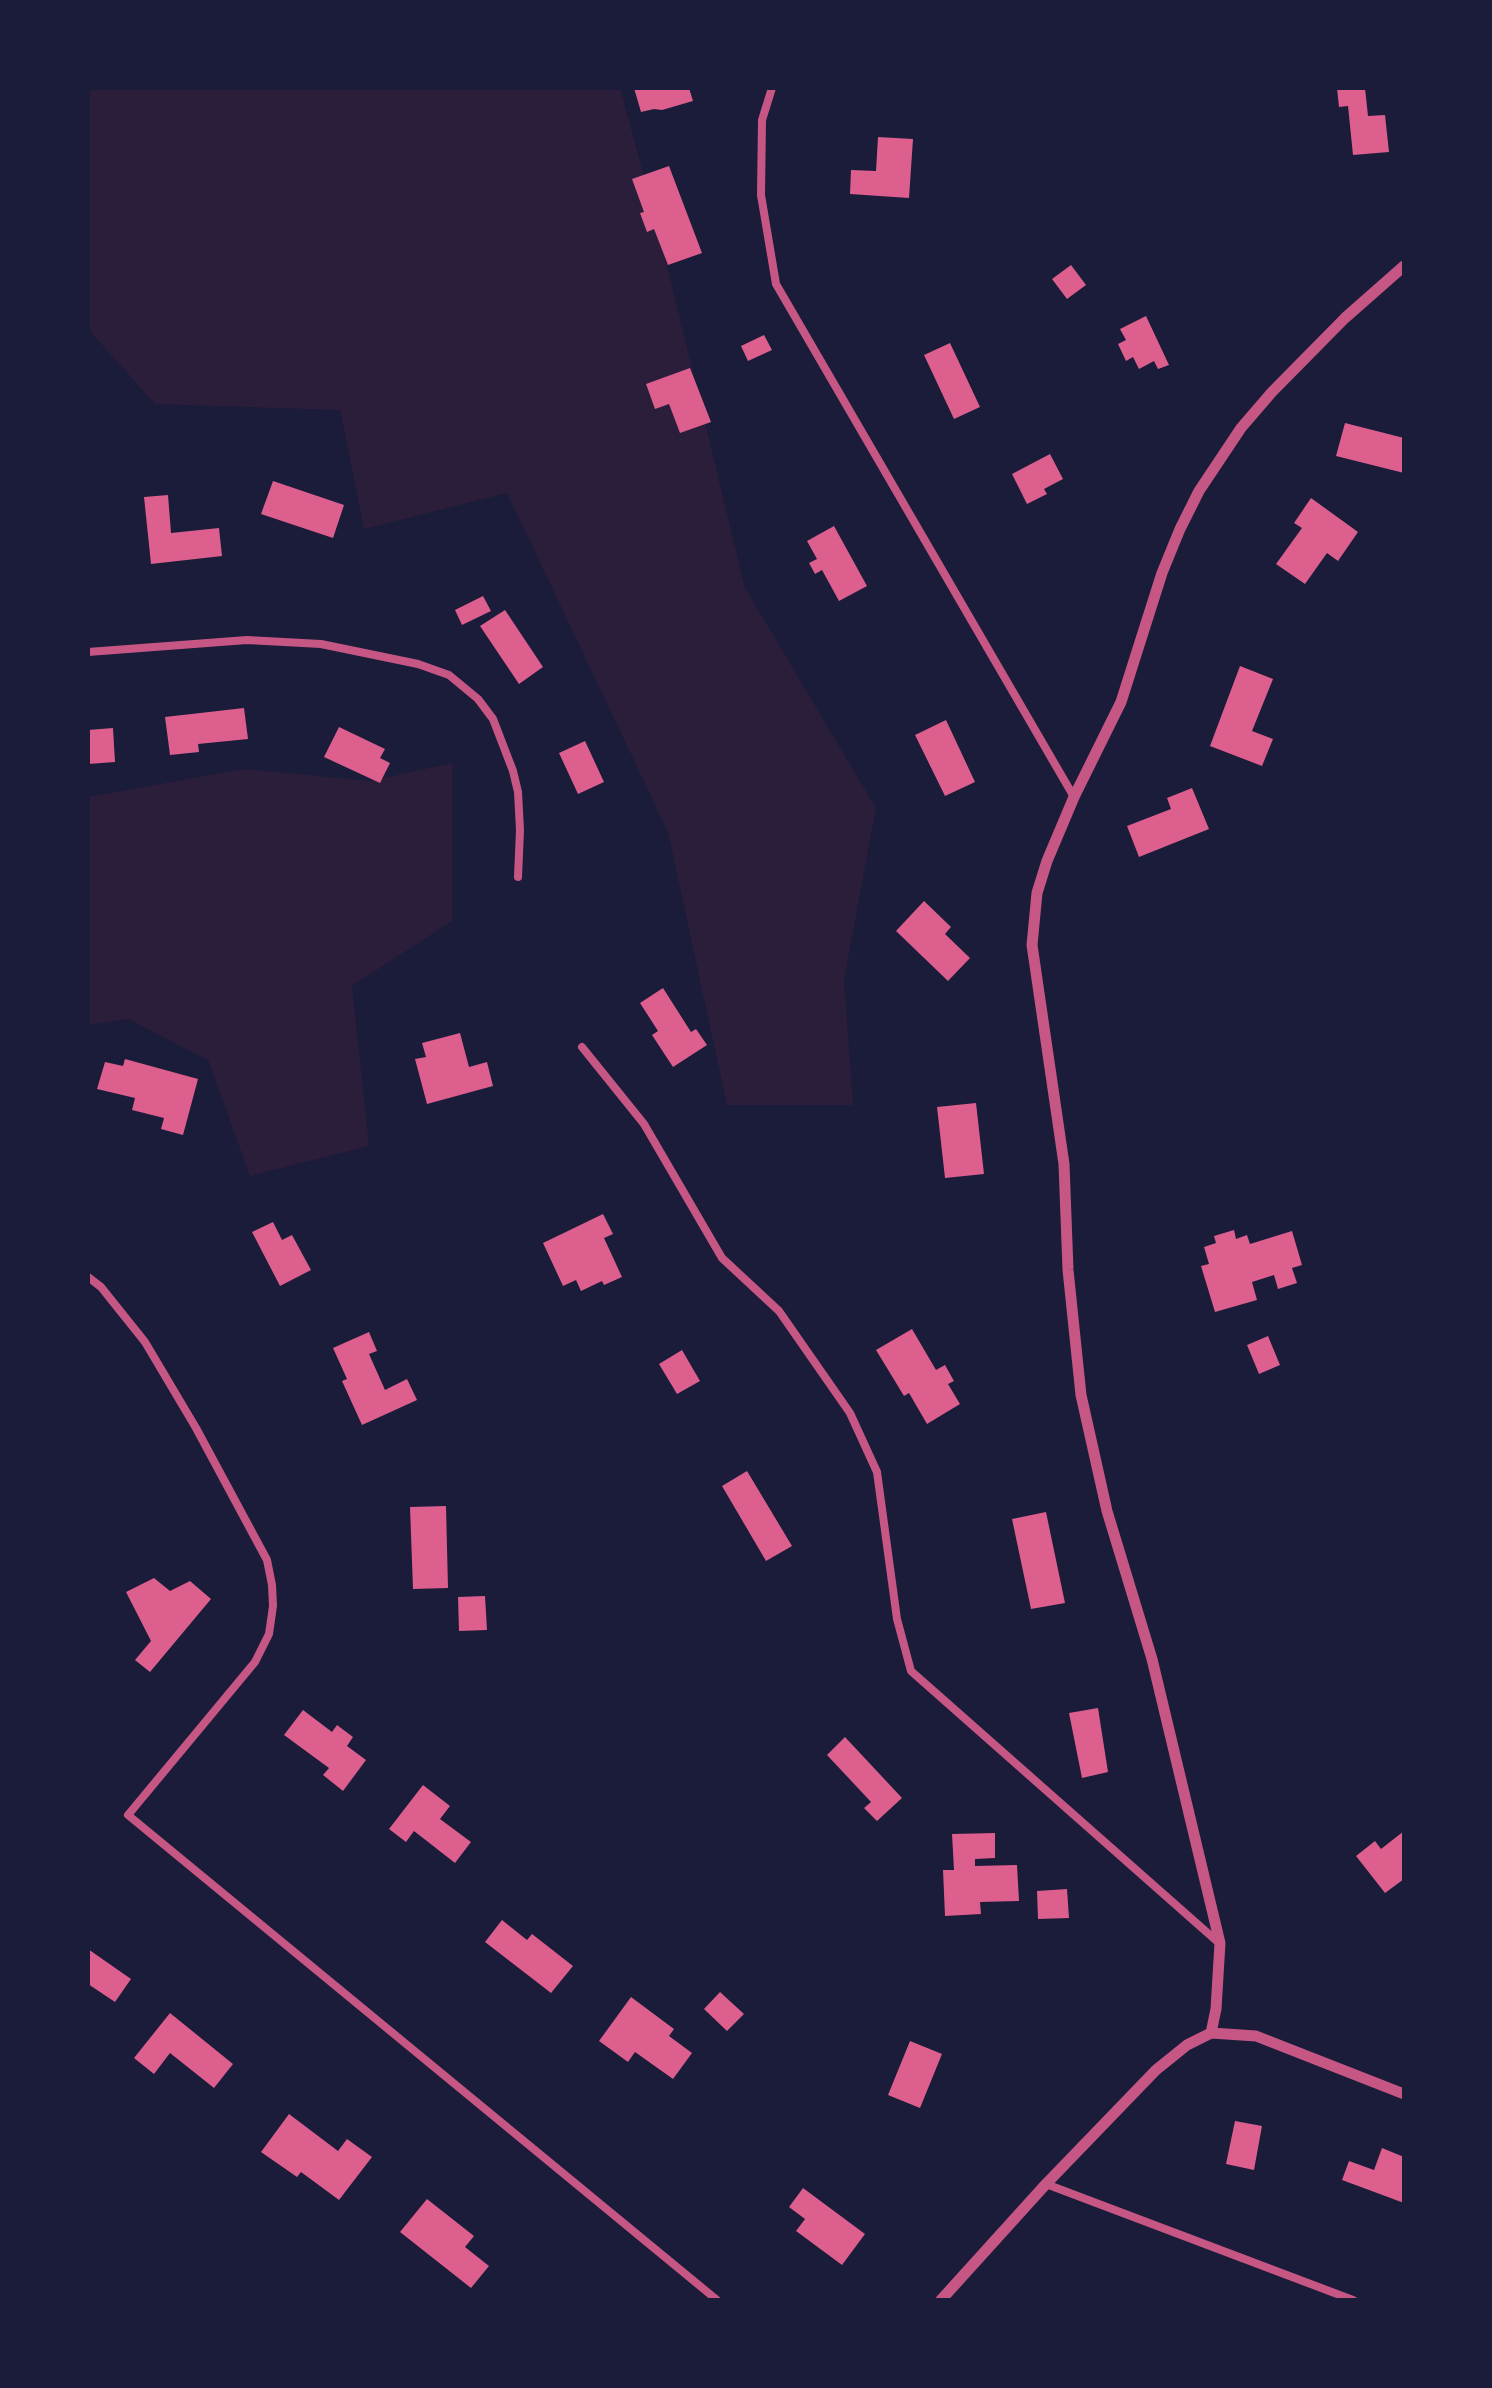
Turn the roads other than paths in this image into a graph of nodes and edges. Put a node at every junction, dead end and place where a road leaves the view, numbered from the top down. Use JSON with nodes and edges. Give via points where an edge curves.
{"nodes":[{"id":1,"x":772,"y":88,"type":"edge"},
{"id":2,"x":1404,"y":266,"type":"edge"},
{"id":3,"x":88,"y":652,"type":"edge"},
{"id":4,"x":1074,"y":797,"type":"junction"},
{"id":5,"x":518,"y":877,"type":"dead end"},
{"id":6,"x":582,"y":1047,"type":"dead end"},
{"id":7,"x":88,"y":1277,"type":"edge"},
{"id":8,"x":1220,"y":1943,"type":"junction"},
{"id":9,"x":1211,"y":2033,"type":"junction"},
{"id":10,"x":1404,"y":2094,"type":"edge"},
{"id":11,"x":1046,"y":2184,"type":"junction"},
{"id":12,"x":717,"y":2300,"type":"edge"},
{"id":13,"x":941,"y":2300,"type":"edge"},
{"id":14,"x":1353,"y":2300,"type":"edge"}],
"edges":[{"from":1,"to":4,"type":"street","via":[[762,120],[761,195],[776,284]]},
{"from":2,"to":4,"type":"street","via":[[1272,392],[1199,491],[1162,573],[1121,702]]},
{"from":3,"to":5,"type":"street","via":[[247,640],[321,644],[449,675],[493,719],[513,771],[520,830]]},
{"from":4,"to":8,"type":"street","via":[[1037,893],[1032,945],[1064,1164],[1081,1395]]},
{"from":6,"to":8,"type":"street","via":[[644,1124],[722,1258],[779,1311],[850,1413],[877,1472],[897,1619],[911,1671]]},
{"from":7,"to":12,"type":"street","via":[[145,1342],[267,1560],[272,1585],[269,1634],[255,1662],[128,1815]]},
{"from":8,"to":9,"type":"street"},
{"from":9,"to":10,"type":"street","via":[[1256,2036]]},
{"from":9,"to":11,"type":"street","via":[[1156,2070]]},
{"from":11,"to":13,"type":"street"},
{"from":11,"to":14,"type":"street"}]}
